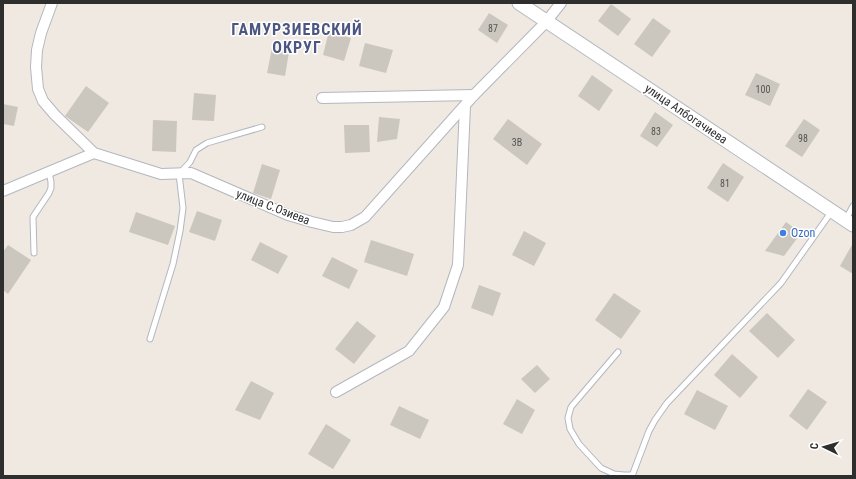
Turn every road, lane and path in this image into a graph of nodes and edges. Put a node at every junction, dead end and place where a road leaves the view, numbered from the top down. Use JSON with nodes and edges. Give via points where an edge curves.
{"nodes":[{"id":1,"x":52,"y":3,"type":"edge"},
{"id":2,"x":520,"y":3,"type":"edge"},
{"id":3,"x":561,"y":3,"type":"edge"},
{"id":4,"x":546,"y":22,"type":"junction"},
{"id":5,"x":474,"y":95,"type":"junction"},
{"id":6,"x":322,"y":98,"type":"dead end"},
{"id":7,"x":465,"y":106,"type":"junction"},
{"id":8,"x":262,"y":127,"type":"dead end"},
{"id":9,"x":94,"y":153,"type":"junction"},
{"id":10,"x":49,"y":172,"type":"junction"},
{"id":11,"x":179,"y":174,"type":"junction"},
{"id":12,"x":3,"y":191,"type":"edge"},
{"id":13,"x":853,"y":206,"type":"edge"},
{"id":14,"x":832,"y":211,"type":"junction"},
{"id":15,"x":849,"y":222,"type":"edge"},
{"id":16,"x":34,"y":253,"type":"dead end"},
{"id":17,"x":150,"y":340,"type":"dead end"},
{"id":18,"x":618,"y":352,"type":"dead end"},
{"id":19,"x":336,"y":392,"type":"dead end"},
{"id":20,"x":632,"y":475,"type":"edge"}],
"edges":[{"from":1,"to":9,"type":"street","name":"улица С.Озиева","via":[[37,50],[38,88],[43,101],[55,115]]},
{"from":2,"to":4,"type":"street","name":"улица Албогачиева"},
{"from":3,"to":4,"type":"street","name":"улица С.Озиева"},
{"from":4,"to":5,"type":"street","name":"улица С.Озиева"},
{"from":4,"to":14,"type":"street","name":"улица Албогачиева"},
{"from":5,"to":6,"type":"street"},
{"from":5,"to":7,"type":"street","name":"улица С.Озиева"},
{"from":7,"to":11,"type":"street","name":"улица С.Озиева","via":[[365,217],[352,225],[333,227],[288,215],[191,173]]},
{"from":7,"to":19,"type":"street","via":[[458,265],[444,307],[409,351]]},
{"from":8,"to":11,"type":"lane","via":[[207,143],[196,150],[190,162]]},
{"from":9,"to":10,"type":"street"},
{"from":9,"to":11,"type":"street","name":"улица С.Озиева","via":[[161,174]]},
{"from":10,"to":12,"type":"street"},
{"from":10,"to":16,"type":"lane","via":[[51,188],[33,217]]},
{"from":11,"to":17,"type":"lane","via":[[183,208],[180,231],[173,264]]},
{"from":13,"to":15,"type":"lane"},
{"from":14,"to":15,"type":"street","name":"улица Албогачиева"},
{"from":14,"to":20,"type":"lane","via":[[781,283],[664,407],[649,431]]},
{"from":18,"to":20,"type":"lane","via":[[571,407],[568,418],[570,429],[579,444],[601,468],[614,474]]}]}
